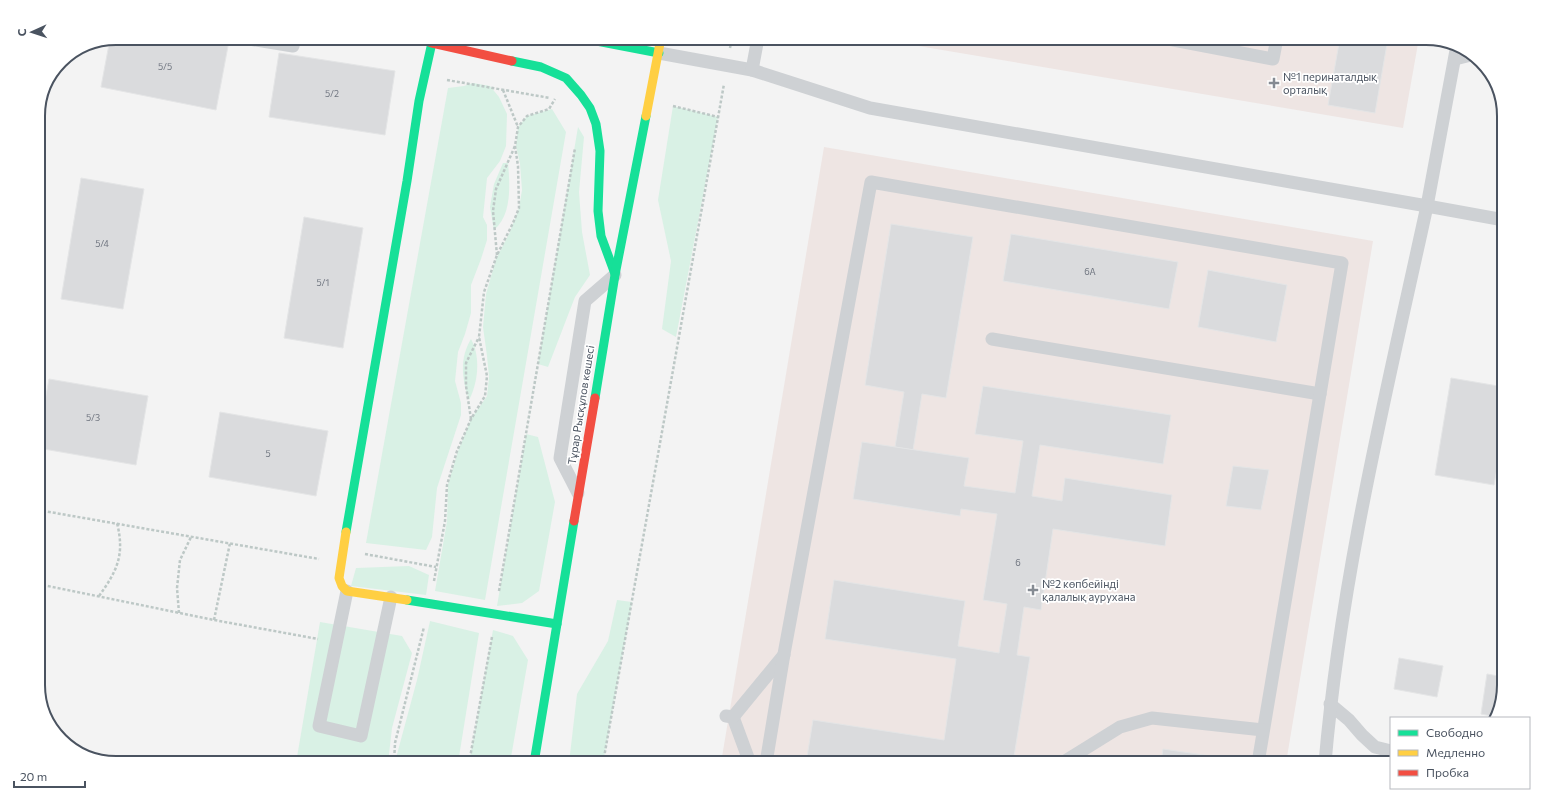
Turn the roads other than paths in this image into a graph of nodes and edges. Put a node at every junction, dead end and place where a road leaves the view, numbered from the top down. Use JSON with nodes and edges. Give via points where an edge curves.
{"nodes":[{"id":1,"x":431,"y":45,"type":"edge"},
{"id":2,"x":449,"y":45,"type":"edge"},
{"id":3,"x":617,"y":45,"type":"edge"},
{"id":4,"x":661,"y":45,"type":"edge"},
{"id":5,"x":663,"y":45,"type":"edge"},
{"id":6,"x":757,"y":45,"type":"edge"},
{"id":7,"x":1202,"y":45,"type":"edge"},
{"id":8,"x":1276,"y":45,"type":"edge"},
{"id":9,"x":1456,"y":52,"type":"edge"},
{"id":10,"x":659,"y":53,"type":"junction"},
{"id":11,"x":1464,"y":57,"type":"edge"},
{"id":12,"x":1455,"y":59,"type":"junction"},
{"id":13,"x":752,"y":70,"type":"junction"},
{"id":14,"x":1427,"y":206,"type":"junction"},
{"id":15,"x":1497,"y":219,"type":"edge"},
{"id":16,"x":615,"y":275,"type":"junction"},
{"id":17,"x":992,"y":339,"type":"dead end"},
{"id":18,"x":1320,"y":394,"type":"junction"},
{"id":19,"x":578,"y":495,"type":"junction"},
{"id":20,"x":348,"y":590,"type":"junction"},
{"id":21,"x":391,"y":597,"type":"junction"},
{"id":22,"x":557,"y":624,"type":"junction"},
{"id":23,"x":784,"y":654,"type":"junction"},
{"id":24,"x":1330,"y":704,"type":"junction"},
{"id":25,"x":1263,"y":730,"type":"junction"},
{"id":26,"x":1390,"y":751,"type":"edge"},
{"id":27,"x":535,"y":756,"type":"edge"},
{"id":28,"x":747,"y":756,"type":"edge"},
{"id":29,"x":767,"y":756,"type":"edge"},
{"id":30,"x":1073,"y":756,"type":"edge"},
{"id":31,"x":1259,"y":756,"type":"edge"},
{"id":32,"x":1326,"y":756,"type":"edge"}],
"edges":[{"from":1,"to":20,"type":"street","via":[[419,101],[341,563],[339,578],[342,586]]},
{"from":2,"to":16,"type":"street","via":[[541,67],[566,78],[581,95],[590,108],[596,124],[600,151],[598,211],[601,236]]},
{"from":3,"to":10,"type":"street"},
{"from":4,"to":10,"type":"street","name":"Тұрар Рысқұлов көшесі"},
{"from":5,"to":10,"type":"street","name":"Тұрар Рысқұлов көшесі"},
{"from":6,"to":13,"type":"lane"},
{"from":7,"to":8,"type":"lane","via":[[1273,58]]},
{"from":9,"to":12,"type":"lane"},
{"from":10,"to":13,"type":"lane"},
{"from":10,"to":16,"type":"street","name":"Тұрар Рысқұлов көшесі"},
{"from":11,"to":12,"type":"lane"},
{"from":12,"to":14,"type":"lane"},
{"from":13,"to":14,"type":"lane","via":[[870,108]]},
{"from":14,"to":15,"type":"lane"},
{"from":14,"to":24,"type":"lane","via":[[1360,510]]},
{"from":16,"to":19,"type":"street","name":"Тұрар Рысқұлов көшесі"},
{"from":16,"to":19,"type":"lane","via":[[585,301],[560,458]]},
{"from":17,"to":18,"type":"lane"},
{"from":18,"to":23,"type":"lane","via":[[1342,263],[871,182]]},
{"from":18,"to":25,"type":"lane"},
{"from":19,"to":22,"type":"street","name":"Тұрар Рысқұлов көшесі"},
{"from":20,"to":21,"type":"street"},
{"from":20,"to":21,"type":"lane","via":[[319,726],[361,736]]},
{"from":21,"to":22,"type":"street"},
{"from":22,"to":27,"type":"street","name":"Тұрар Рысқұлов көшесі"},
{"from":23,"to":28,"type":"lane","via":[[730,716]]},
{"from":23,"to":29,"type":"lane"},
{"from":24,"to":26,"type":"lane","via":[[1375,747]]},
{"from":24,"to":32,"type":"lane"},
{"from":25,"to":30,"type":"lane","via":[[1152,718],[1120,727]]},
{"from":25,"to":31,"type":"lane"}]}
